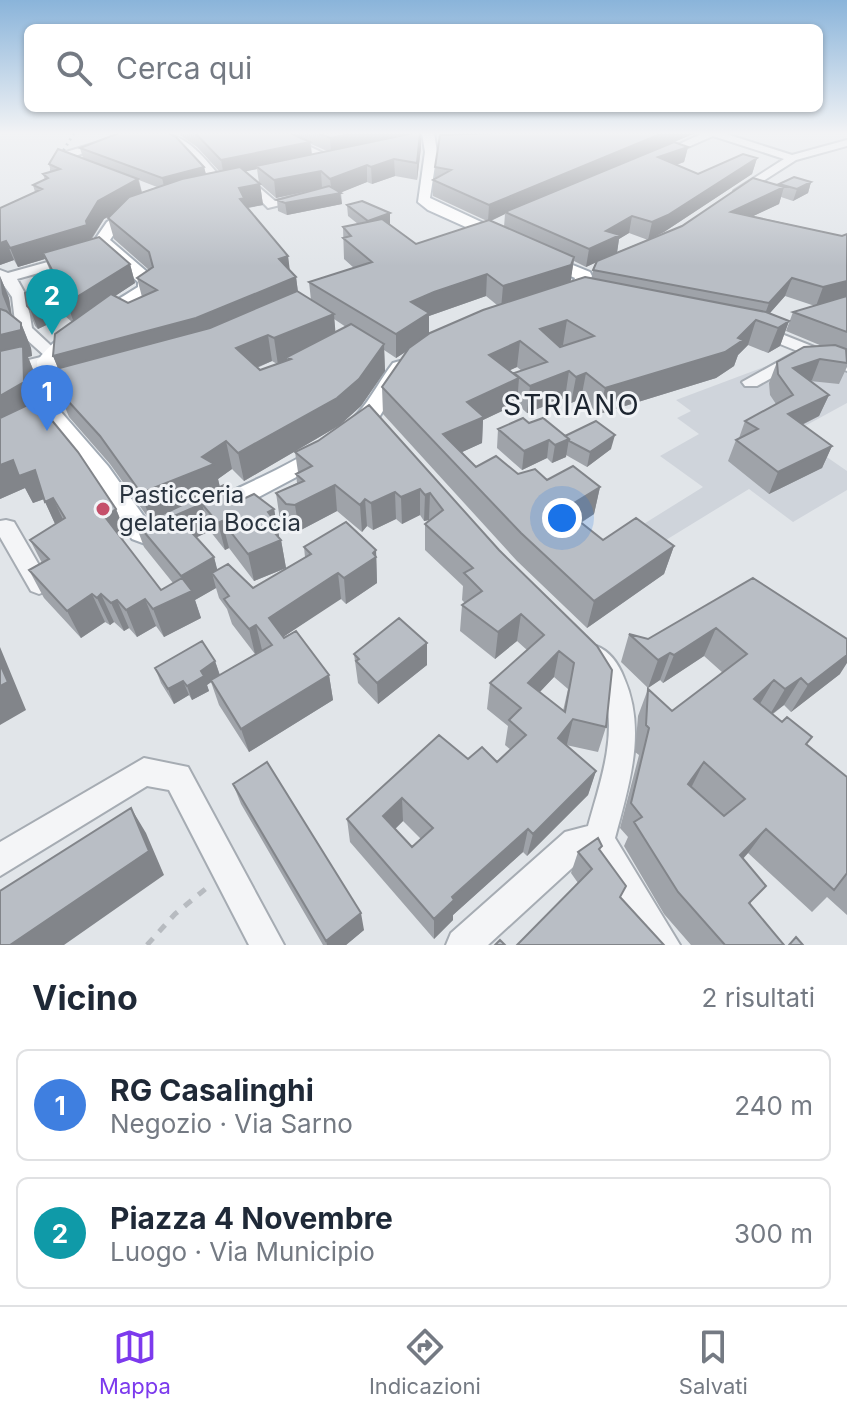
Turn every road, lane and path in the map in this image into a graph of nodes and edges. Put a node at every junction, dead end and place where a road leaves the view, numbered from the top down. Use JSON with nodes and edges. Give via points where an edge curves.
{"nodes":[{"id":1,"x":215,"y":177,"type":"edge"},
{"id":2,"x":256,"y":177,"type":"edge"},
{"id":3,"x":426,"y":177,"type":"edge"},
{"id":4,"x":762,"y":177,"type":"edge"},
{"id":5,"x":246,"y":179,"type":"junction"},
{"id":6,"x":220,"y":183,"type":"junction"},
{"id":7,"x":199,"y":187,"type":"edge"},
{"id":8,"x":323,"y":195,"type":"edge"},
{"id":9,"x":722,"y":202,"type":"edge"},
{"id":10,"x":151,"y":203,"type":"edge"},
{"id":11,"x":505,"y":220,"type":"edge"},
{"id":12,"x":482,"y":230,"type":"junction"},
{"id":13,"x":107,"y":247,"type":"junction"},
{"id":14,"x":600,"y":267,"type":"edge"},
{"id":15,"x":4,"y":276,"type":"edge"},
{"id":16,"x":580,"y":284,"type":"junction"},
{"id":17,"x":600,"y":299,"type":"edge"},
{"id":18,"x":543,"y":303,"type":"edge"},
{"id":19,"x":791,"y":322,"type":"edge"},
{"id":20,"x":807,"y":351,"type":"junction"},
{"id":21,"x":421,"y":352,"type":"edge"},
{"id":22,"x":50,"y":358,"type":"junction"},
{"id":23,"x":847,"y":366,"type":"edge"},
{"id":24,"x":0,"y":372,"type":"edge"},
{"id":25,"x":751,"y":382,"type":"dead end"},
{"id":26,"x":55,"y":398,"type":"junction"},
{"id":27,"x":370,"y":414,"type":"junction"},
{"id":28,"x":25,"y":428,"type":"edge"},
{"id":29,"x":391,"y":437,"type":"edge"},
{"id":30,"x":0,"y":529,"type":"edge"},
{"id":31,"x":39,"y":585,"type":"edge"},
{"id":32,"x":574,"y":635,"type":"edge"},
{"id":33,"x":599,"y":840,"type":"junction"},
{"id":34,"x":0,"y":860,"type":"edge"},
{"id":35,"x":228,"y":871,"type":"junction"},
{"id":36,"x":147,"y":945,"type":"edge"},
{"id":37,"x":267,"y":945,"type":"edge"},
{"id":38,"x":463,"y":945,"type":"edge"},
{"id":39,"x":663,"y":945,"type":"edge"}],
"edges":[{"from":1,"to":6,"type":"street"},
{"from":2,"to":5,"type":"main road"},
{"from":3,"to":12,"type":"main road","via":[[423,199]]},
{"from":4,"to":9,"type":"street"},
{"from":5,"to":6,"type":"main road"},
{"from":5,"to":8,"type":"street","via":[[272,205]]},
{"from":6,"to":7,"type":"main road"},
{"from":10,"to":13,"type":"main road","via":[[112,225],[103,234]]},
{"from":11,"to":12,"type":"street"},
{"from":12,"to":16,"type":"main road"},
{"from":13,"to":15,"type":"street"},
{"from":13,"to":22,"type":"main road","via":[[147,281],[147,289],[67,340]]},
{"from":14,"to":16,"type":"street"},
{"from":15,"to":22,"type":"street","via":[[19,290],[18,328]]},
{"from":16,"to":17,"type":"street"},
{"from":16,"to":18,"type":"main road"},
{"from":19,"to":20,"type":"street","via":[[755,329]]},
{"from":20,"to":23,"type":"street"},
{"from":20,"to":25,"type":"street"},
{"from":21,"to":27,"type":"main road","via":[[390,363]]},
{"from":22,"to":24,"type":"street"},
{"from":22,"to":26,"type":"main road"},
{"from":26,"to":27,"type":"main road","via":[[141,532],[151,536],[311,460]]},
{"from":26,"to":28,"type":"main road"},
{"from":27,"to":29,"type":"street"},
{"from":30,"to":31,"type":"street","via":[[6,528]]},
{"from":32,"to":33,"type":"street","via":[[608,669],[623,702],[617,771]]},
{"from":33,"to":38,"type":"street","via":[[576,843]]},
{"from":33,"to":39,"type":"street"},
{"from":34,"to":35,"type":"street","via":[[144,772],[178,777]]},
{"from":35,"to":36,"type":"path","via":[[175,914]]},
{"from":35,"to":37,"type":"street"}]}
